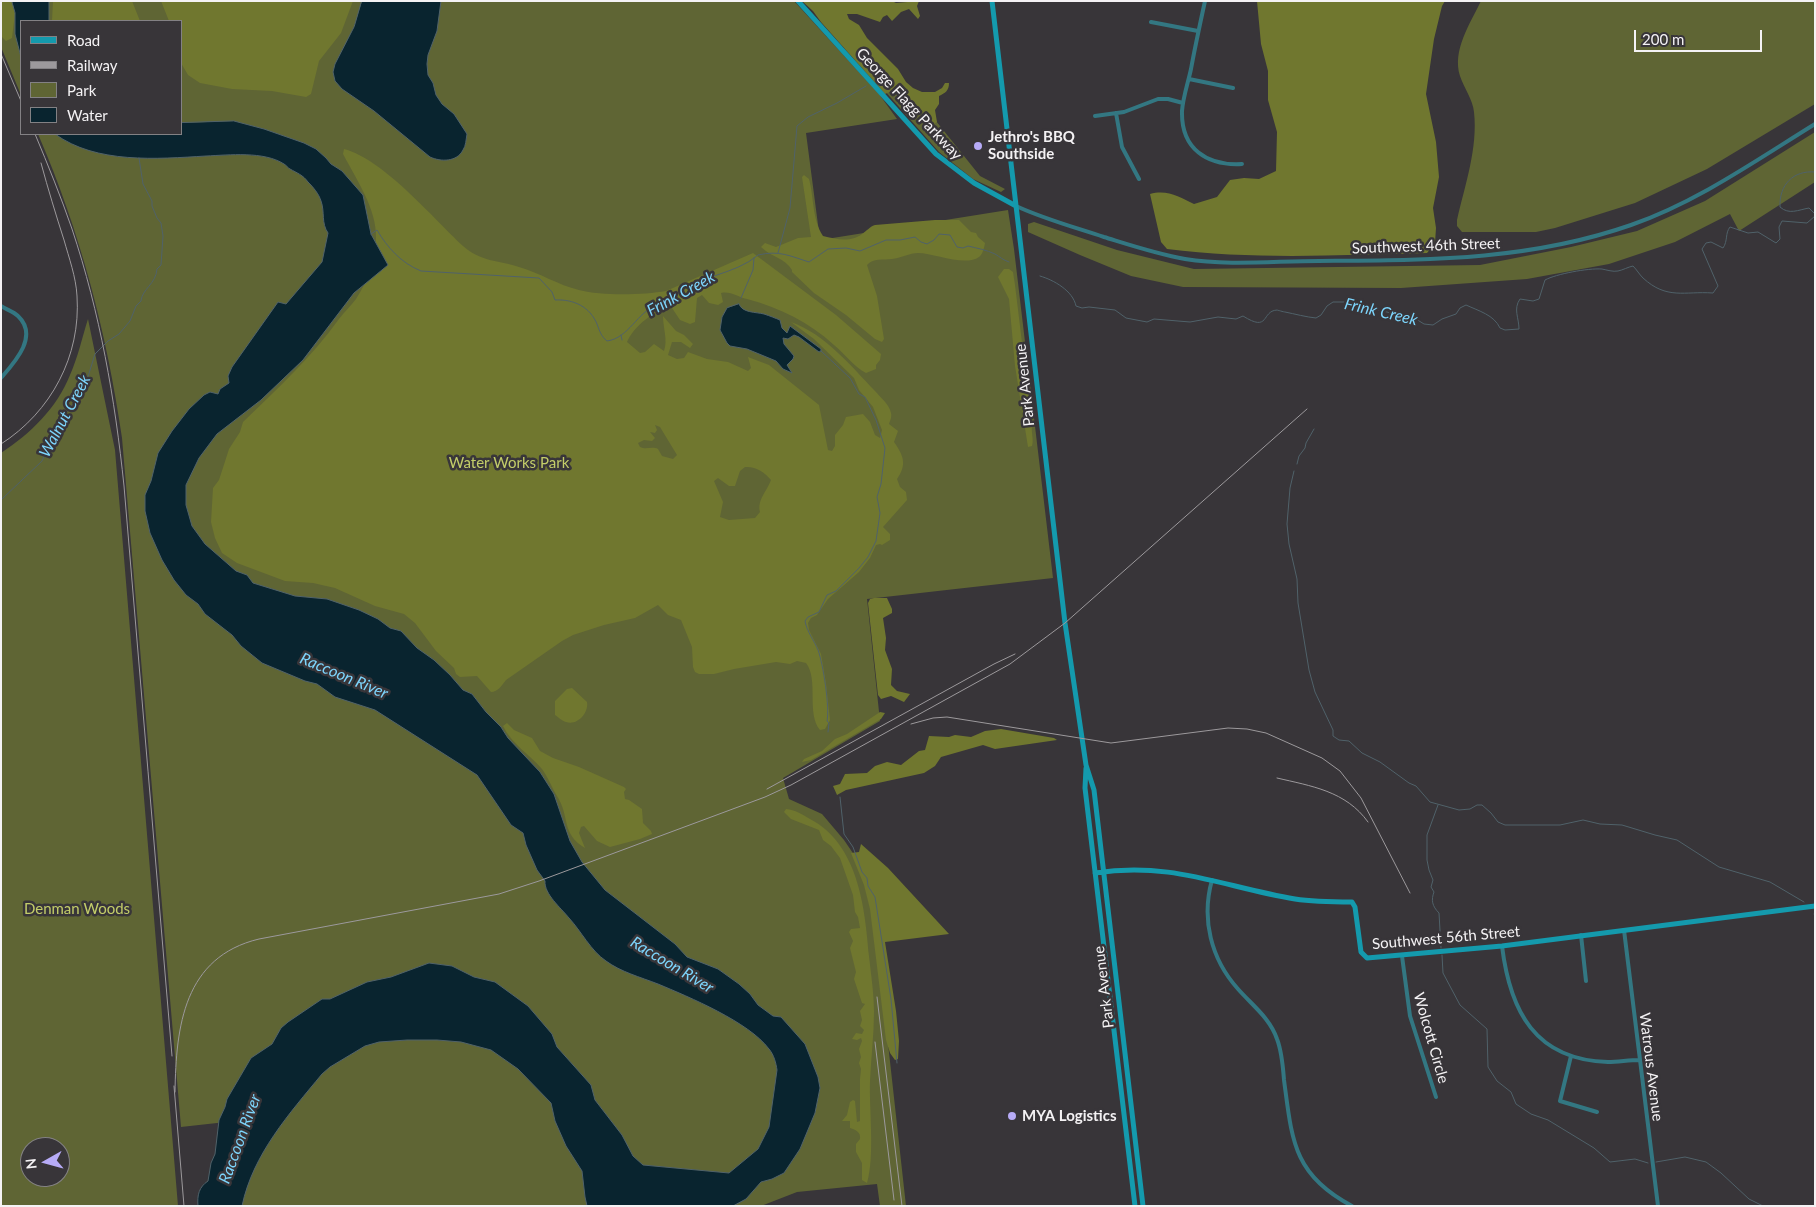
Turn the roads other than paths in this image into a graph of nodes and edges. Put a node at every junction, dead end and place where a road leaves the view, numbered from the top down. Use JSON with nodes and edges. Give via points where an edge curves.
{"nodes":[{"id":1,"x":798,"y":1,"type":"edge"},
{"id":2,"x":992,"y":1,"type":"edge"},
{"id":3,"x":1204,"y":1,"type":"edge"},
{"id":4,"x":1152,"y":22,"type":"dead end"},
{"id":5,"x":1198,"y":31,"type":"junction"},
{"id":6,"x":1189,"y":79,"type":"junction"},
{"id":7,"x":1233,"y":88,"type":"dead end"},
{"id":8,"x":1183,"y":103,"type":"junction"},
{"id":9,"x":1116,"y":113,"type":"junction"},
{"id":10,"x":1096,"y":116,"type":"dead end"},
{"id":11,"x":1815,"y":124,"type":"edge"},
{"id":12,"x":1242,"y":164,"type":"dead end"},
{"id":13,"x":1140,"y":179,"type":"dead end"},
{"id":14,"x":1016,"y":206,"type":"junction"},
{"id":15,"x":1,"y":306,"type":"edge"},
{"id":16,"x":1,"y":378,"type":"edge"},
{"id":17,"x":1086,"y":765,"type":"junction"},
{"id":18,"x":1103,"y":872,"type":"junction"},
{"id":19,"x":1095,"y":874,"type":"junction"},
{"id":20,"x":1212,"y":880,"type":"junction"},
{"id":21,"x":1815,"y":906,"type":"edge"},
{"id":22,"x":1624,"y":930,"type":"junction"},
{"id":23,"x":1581,"y":936,"type":"junction"},
{"id":24,"x":1502,"y":946,"type":"junction"},
{"id":25,"x":1402,"y":956,"type":"junction"},
{"id":26,"x":1586,"y":981,"type":"dead end"},
{"id":27,"x":1571,"y":1056,"type":"junction"},
{"id":28,"x":1639,"y":1060,"type":"junction"},
{"id":29,"x":1436,"y":1097,"type":"dead end"},
{"id":30,"x":1597,"y":1112,"type":"dead end"},
{"id":31,"x":1135,"y":1206,"type":"edge"},
{"id":32,"x":1143,"y":1206,"type":"edge"},
{"id":33,"x":1352,"y":1206,"type":"edge"},
{"id":34,"x":1658,"y":1206,"type":"edge"}],
"edges":[{"from":1,"to":14,"type":"main road","name":"George Flagg Parkway","via":[[936,154],[974,183]]},
{"from":2,"to":14,"type":"main road","name":"Park Avenue"},
{"from":3,"to":5,"type":"street"},
{"from":4,"to":5,"type":"street"},
{"from":5,"to":6,"type":"street"},
{"from":6,"to":7,"type":"street"},
{"from":6,"to":8,"type":"street"},
{"from":8,"to":9,"type":"street","via":[[1158,99],[1133,110]]},
{"from":8,"to":12,"type":"street","via":[[1182,119],[1190,143],[1213,162]]},
{"from":9,"to":10,"type":"street"},
{"from":9,"to":13,"type":"street","via":[[1122,147]]},
{"from":11,"to":14,"type":"street","name":"Southwest 46th Street","via":[[1698,196],[1657,215],[1577,241],[1504,254],[1341,261],[1187,259],[1151,251]]},
{"from":14,"to":17,"type":"main road","name":"Park Avenue","via":[[1065,623]]},
{"from":15,"to":16,"type":"street","via":[[21,318],[27,336],[24,348]]},
{"from":17,"to":18,"type":"main road","name":"Park Avenue","via":[[1094,790]]},
{"from":17,"to":19,"type":"main road","name":"Park Avenue","via":[[1085,788]]},
{"from":18,"to":19,"type":"main road","name":"Southwest 56th Street"},
{"from":18,"to":20,"type":"main road","name":"Southwest 56th Street","via":[[1161,870]]},
{"from":18,"to":32,"type":"main road","name":"Park Avenue"},
{"from":19,"to":31,"type":"main road","name":"Park Avenue"},
{"from":20,"to":25,"type":"main road","name":"Southwest 56th Street","via":[[1296,899],[1352,902],[1363,956]]},
{"from":20,"to":33,"type":"street","via":[[1207,905],[1212,946],[1230,979],[1266,1018],[1277,1039],[1292,1136],[1298,1155],[1320,1185]]},
{"from":21,"to":22,"type":"main road","name":"Southwest 56th Street"},
{"from":22,"to":23,"type":"main road","name":"Southwest 56th Street"},
{"from":22,"to":28,"type":"street","name":"Watrous Avenue"},
{"from":23,"to":24,"type":"main road","name":"Southwest 56th Street"},
{"from":23,"to":26,"type":"street"},
{"from":24,"to":25,"type":"main road","name":"Southwest 56th Street"},
{"from":24,"to":27,"type":"street","via":[[1507,979],[1525,1019],[1543,1042]]},
{"from":25,"to":29,"type":"street","name":"Wolcott Circle","via":[[1410,1016]]},
{"from":27,"to":28,"type":"street","via":[[1608,1062]]},
{"from":27,"to":30,"type":"street","via":[[1560,1101]]},
{"from":28,"to":34,"type":"street","name":"Watrous Avenue"}]}
